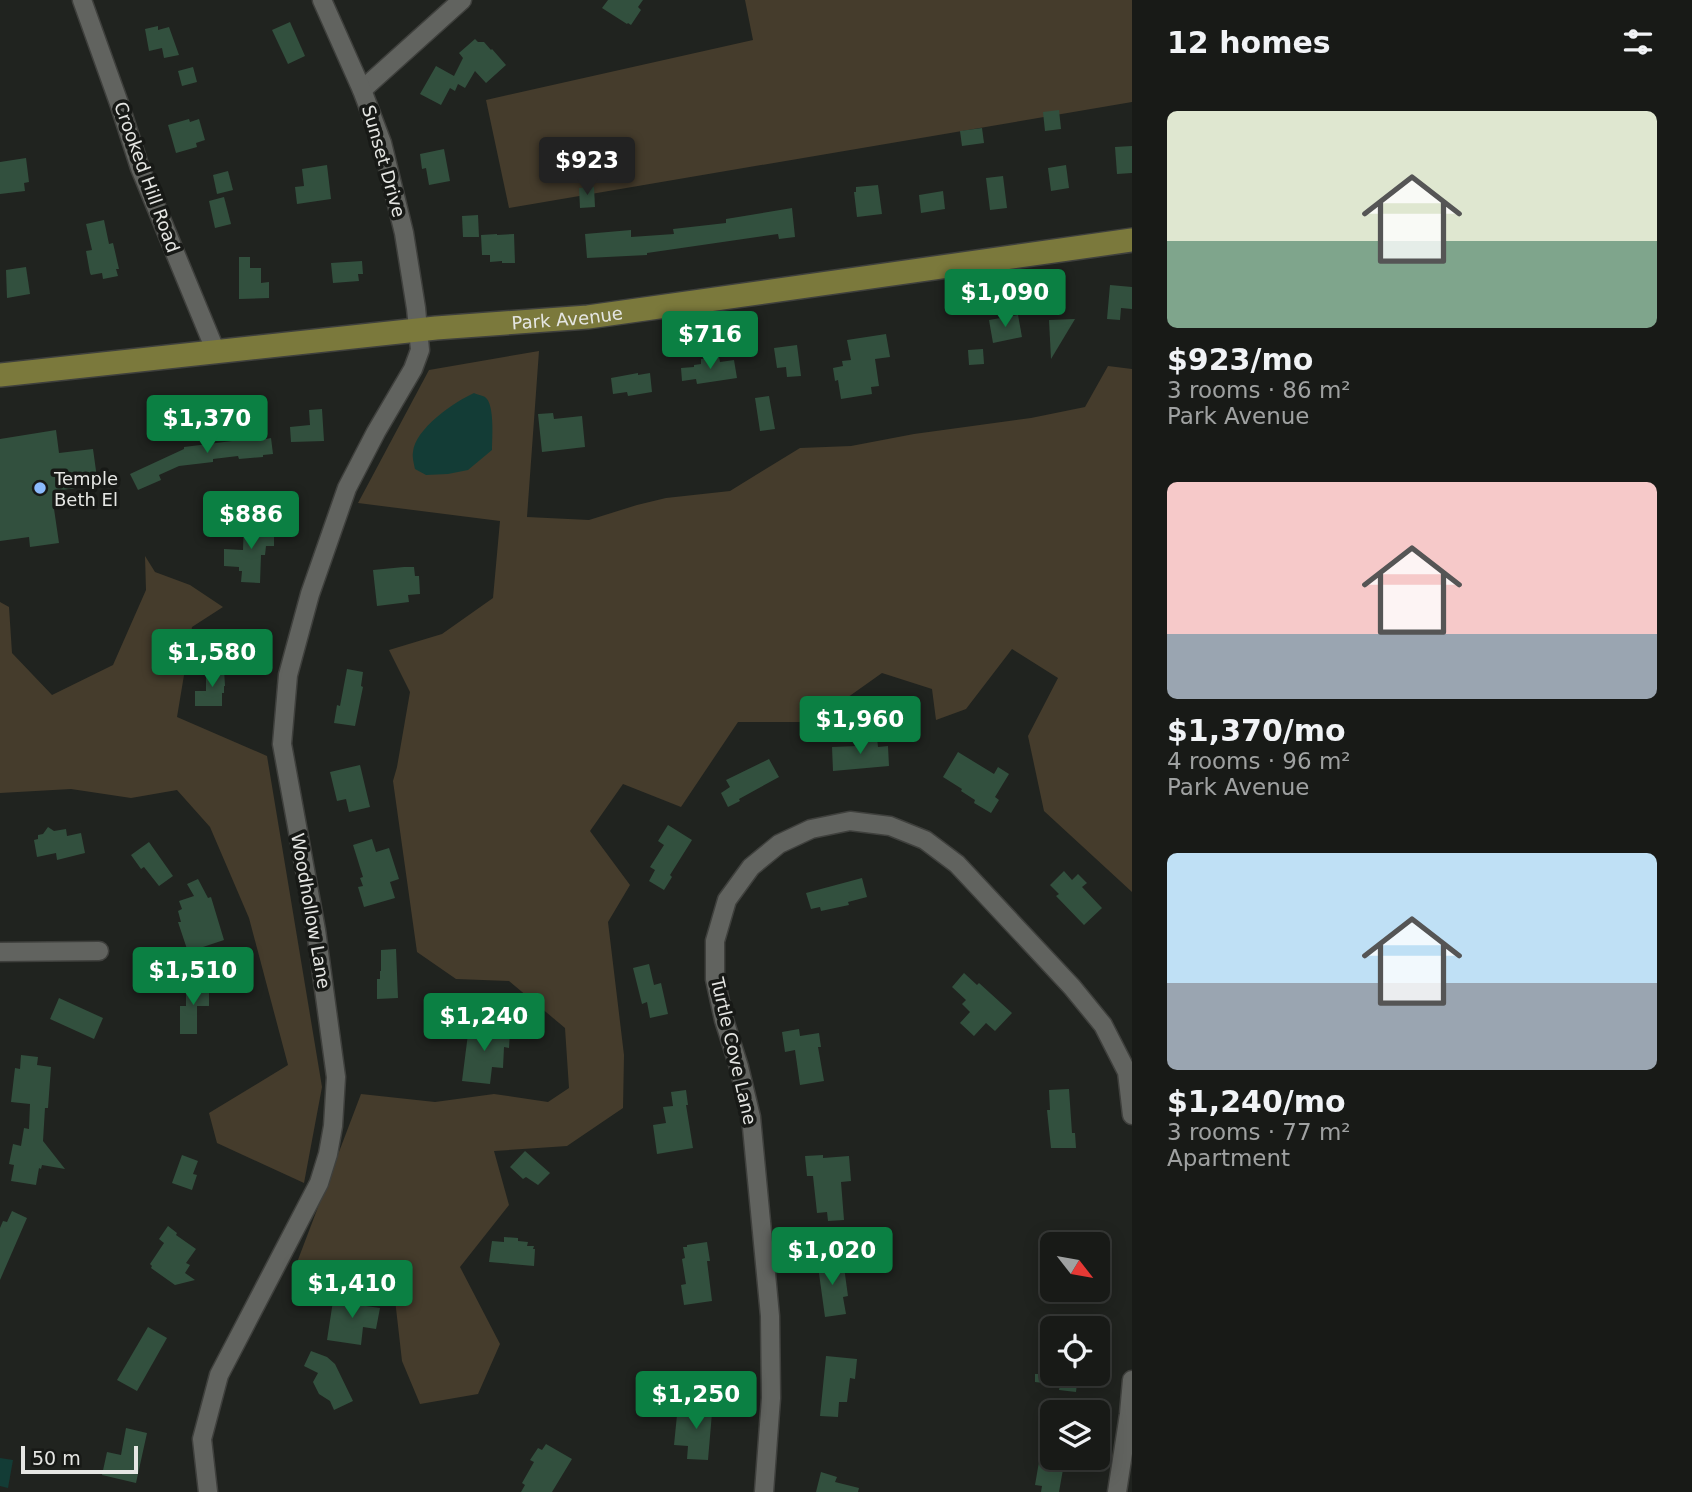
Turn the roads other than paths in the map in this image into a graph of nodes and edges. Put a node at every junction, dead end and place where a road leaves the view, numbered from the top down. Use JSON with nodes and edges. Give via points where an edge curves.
{"nodes":[{"id":1,"x":82,"y":0,"type":"edge"},
{"id":2,"x":322,"y":0,"type":"edge"},
{"id":3,"x":462,"y":0,"type":"edge"},
{"id":4,"x":362,"y":90,"type":"junction"},
{"id":5,"x":1132,"y":240,"type":"edge"},
{"id":6,"x":418,"y":330,"type":"junction"},
{"id":7,"x":216,"y":352,"type":"junction"},
{"id":8,"x":0,"y":375,"type":"edge"},
{"id":9,"x":99,"y":951,"type":"dead end"},
{"id":10,"x":0,"y":953,"type":"edge"},
{"id":11,"x":1132,"y":1115,"type":"edge"},
{"id":12,"x":1132,"y":1380,"type":"edge"},
{"id":13,"x":208,"y":1492,"type":"edge"},
{"id":14,"x":764,"y":1492,"type":"edge"},
{"id":15,"x":1117,"y":1492,"type":"edge"}],
"edges":[{"from":1,"to":7,"type":"street","name":"Crooked Hill Road","via":[[140,168]]},
{"from":2,"to":4,"type":"street","name":"Sunset Drive"},
{"from":3,"to":4,"type":"street"},
{"from":4,"to":6,"type":"street","name":"Sunset Drive","via":[[382,143],[404,233]]},
{"from":5,"to":6,"type":"main road","name":"Park Avenue","via":[[588,317]]},
{"from":6,"to":7,"type":"main road","name":"Park Avenue"},
{"from":6,"to":13,"type":"street","name":"Woodhollow Lane","via":[[420,350],[413,369],[347,488],[288,675],[282,744],[316,930],[336,1077],[332,1126],[318,1183],[219,1375],[202,1439]]},
{"from":7,"to":8,"type":"main road","name":"Park Avenue"},
{"from":9,"to":10,"type":"street"},
{"from":11,"to":14,"type":"street","name":"Turtle Cove Lane","via":[[1127,1072],[1103,1025],[957,864],[925,840],[890,826],[850,821],[811,829],[779,845],[751,867],[727,900],[715,941],[715,979],[751,1117],[770,1316],[771,1398]]},
{"from":12,"to":15,"type":"street"}]}
